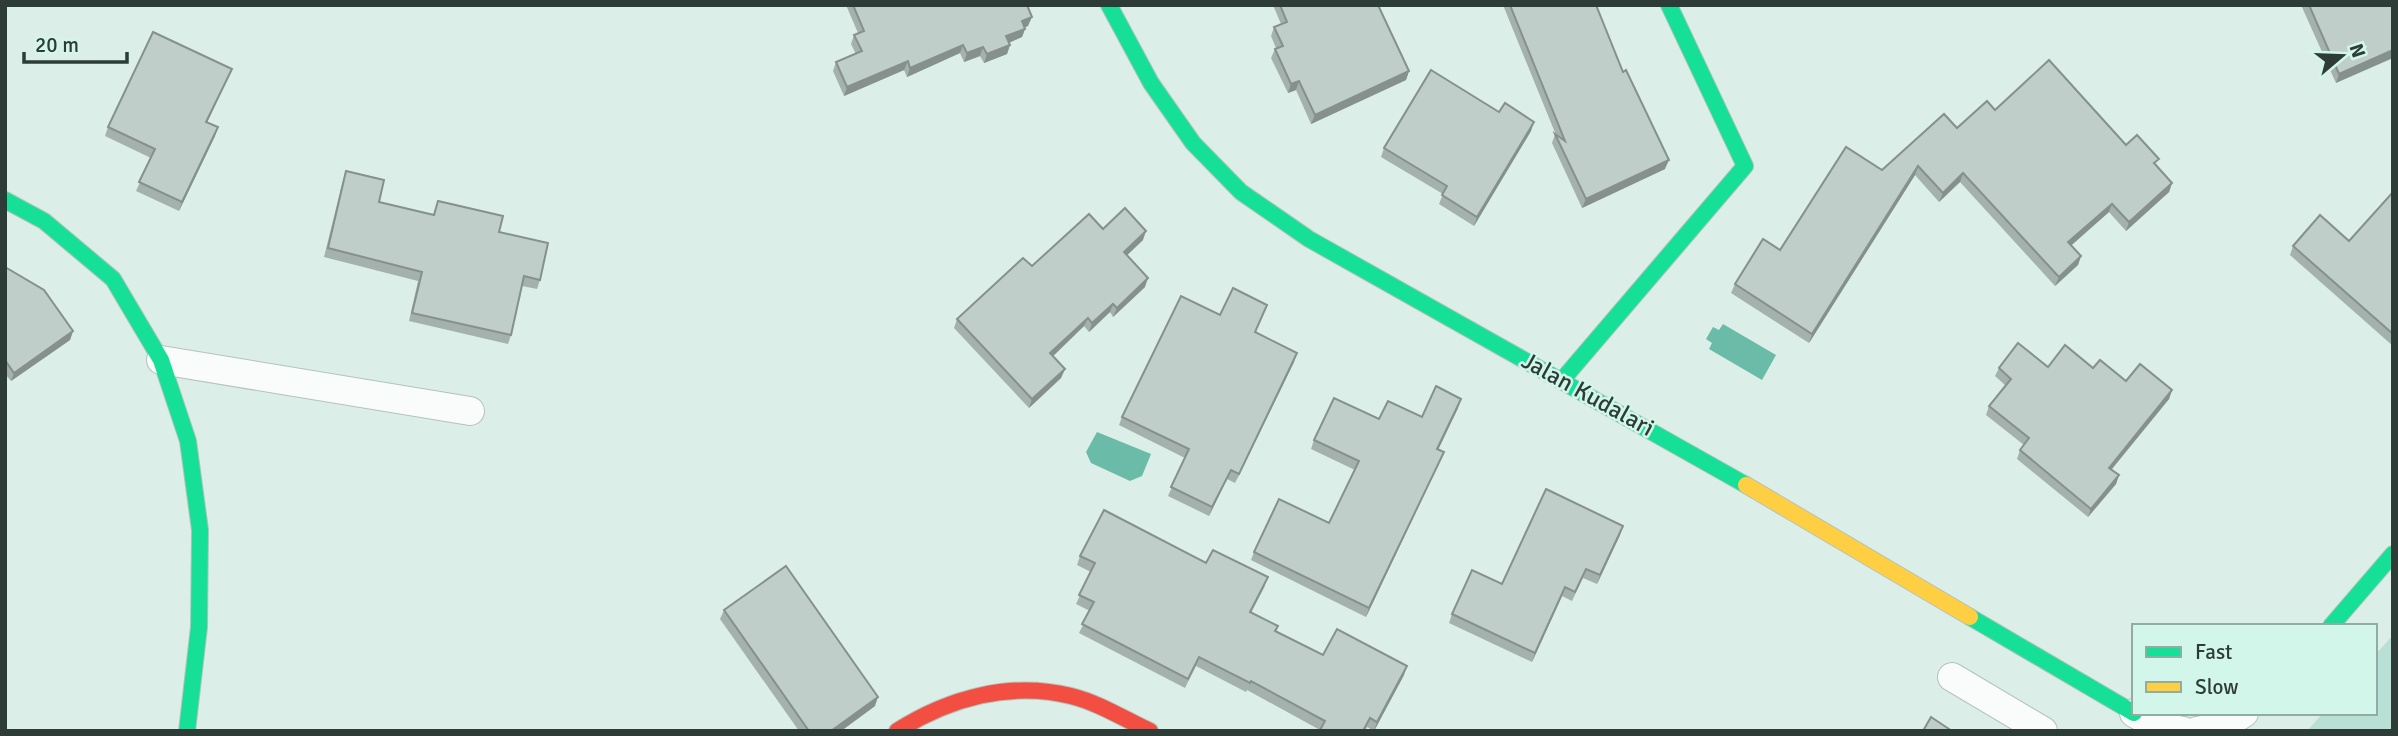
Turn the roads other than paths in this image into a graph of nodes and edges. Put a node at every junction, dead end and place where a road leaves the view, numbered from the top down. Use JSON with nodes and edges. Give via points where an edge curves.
{"nodes":[{"id":1,"x":1109,"y":5,"type":"edge"},
{"id":2,"x":1669,"y":5,"type":"edge"},
{"id":3,"x":5,"y":200,"type":"edge"},
{"id":4,"x":161,"y":360,"type":"junction"},
{"id":5,"x":1563,"y":379,"type":"junction"},
{"id":6,"x":470,"y":411,"type":"dead end"},
{"id":7,"x":2393,"y":554,"type":"edge"},
{"id":8,"x":2333,"y":624,"type":"edge"},
{"id":9,"x":1952,"y":677,"type":"dead end"},
{"id":10,"x":2132,"y":712,"type":"edge"},
{"id":11,"x":2138,"y":715,"type":"edge"},
{"id":12,"x":2241,"y":715,"type":"edge"},
{"id":13,"x":187,"y":731,"type":"edge"},
{"id":14,"x":897,"y":731,"type":"edge"},
{"id":15,"x":1150,"y":731,"type":"edge"},
{"id":16,"x":2043,"y":731,"type":"edge"},
{"id":17,"x":2183,"y":731,"type":"edge"},
{"id":18,"x":2197,"y":731,"type":"edge"}],
"edges":[{"from":1,"to":5,"type":"street","name":"Jalan Kudalari","via":[[1151,83],[1193,143],[1241,192],[1309,239]]},
{"from":2,"to":5,"type":"street","via":[[1745,166]]},
{"from":3,"to":4,"type":"street","via":[[44,221],[113,279]]},
{"from":4,"to":6,"type":"street"},
{"from":4,"to":13,"type":"street","via":[[188,442],[200,530],[198,627]]},
{"from":5,"to":10,"type":"street","name":"Jalan Kudalari"},
{"from":7,"to":8,"type":"street"},
{"from":9,"to":16,"type":"street"},
{"from":11,"to":17,"type":"street","name":"Jalan Kudalari","via":[[2157,726]]},
{"from":12,"to":18,"type":"street","via":[[2224,726]]},
{"from":14,"to":15,"type":"street","via":[[915,718],[967,697],[1020,689],[1073,696]]}]}
